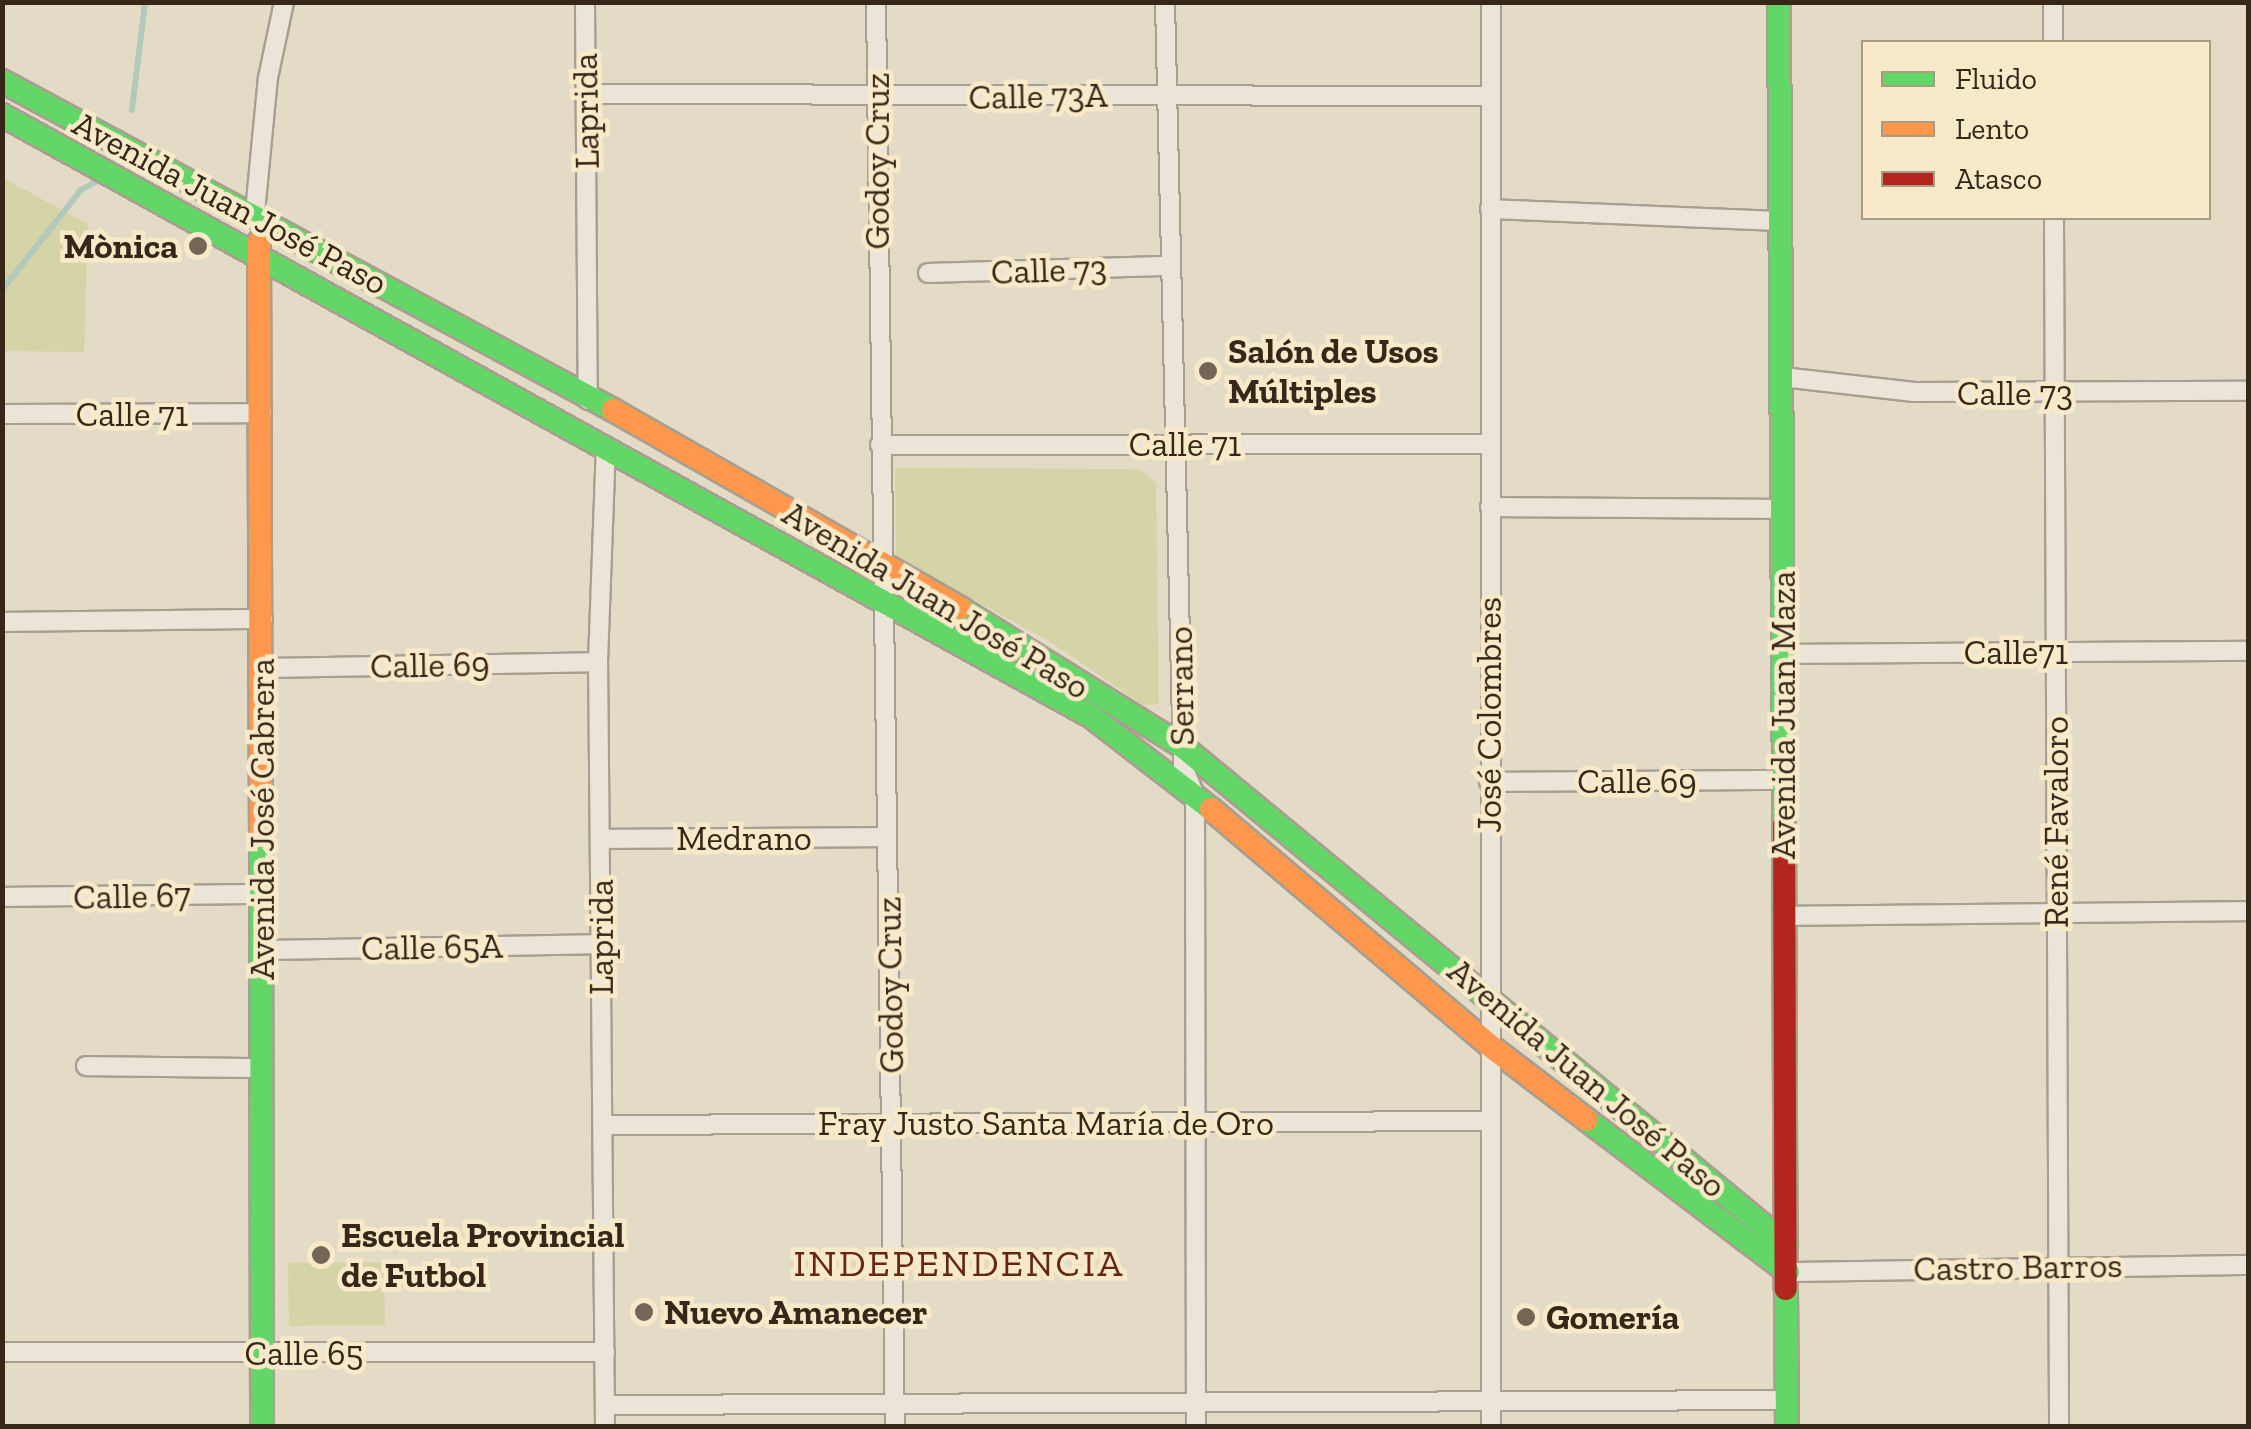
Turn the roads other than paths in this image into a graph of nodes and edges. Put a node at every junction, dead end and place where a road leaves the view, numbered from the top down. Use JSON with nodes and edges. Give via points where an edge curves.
{"nodes":[{"id":1,"x":284,"y":2,"type":"edge"},
{"id":2,"x":585,"y":2,"type":"edge"},
{"id":3,"x":876,"y":2,"type":"edge"},
{"id":4,"x":1165,"y":2,"type":"edge"},
{"id":5,"x":1491,"y":2,"type":"edge"},
{"id":6,"x":1779,"y":2,"type":"edge"},
{"id":7,"x":2053,"y":2,"type":"edge"},
{"id":8,"x":2053,"y":40,"type":"edge"},
{"id":9,"x":2,"y":81,"type":"edge"},
{"id":10,"x":586,"y":94,"type":"junction"},
{"id":11,"x":1168,"y":94,"type":"junction"},
{"id":12,"x":1490,"y":96,"type":"junction"},
{"id":13,"x":876,"y":99,"type":"junction"},
{"id":14,"x":2,"y":116,"type":"edge"},
{"id":15,"x":1490,"y":209,"type":"junction"},
{"id":16,"x":255,"y":212,"type":"junction"},
{"id":17,"x":2054,"y":220,"type":"edge"},
{"id":18,"x":1782,"y":221,"type":"junction"},
{"id":19,"x":261,"y":254,"type":"junction"},
{"id":20,"x":1170,"y":266,"type":"junction"},
{"id":21,"x":928,"y":273,"type":"dead end"},
{"id":22,"x":1782,"y":377,"type":"junction"},
{"id":23,"x":2248,"y":392,"type":"edge"},
{"id":24,"x":2054,"y":393,"type":"junction"},
{"id":25,"x":588,"y":400,"type":"junction"},
{"id":26,"x":2,"y":414,"type":"edge"},
{"id":27,"x":262,"y":414,"type":"junction"},
{"id":28,"x":1175,"y":444,"type":"junction"},
{"id":29,"x":1490,"y":444,"type":"junction"},
{"id":30,"x":880,"y":445,"type":"junction"},
{"id":31,"x":606,"y":447,"type":"junction"},
{"id":32,"x":1490,"y":507,"type":"junction"},
{"id":33,"x":1782,"y":509,"type":"junction"},
{"id":34,"x":880,"y":559,"type":"junction"},
{"id":35,"x":886,"y":603,"type":"junction"},
{"id":36,"x":263,"y":618,"type":"junction"},
{"id":37,"x":2,"y":622,"type":"edge"},
{"id":38,"x":2248,"y":651,"type":"edge"},
{"id":39,"x":2055,"y":652,"type":"junction"},
{"id":40,"x":1783,"y":654,"type":"junction"},
{"id":41,"x":598,"y":662,"type":"junction"},
{"id":42,"x":262,"y":668,"type":"junction"},
{"id":43,"x":1182,"y":746,"type":"junction"},
{"id":44,"x":1784,"y":780,"type":"junction"},
{"id":45,"x":1489,"y":782,"type":"junction"},
{"id":46,"x":1196,"y":795,"type":"junction"},
{"id":47,"x":888,"y":837,"type":"junction"},
{"id":48,"x":600,"y":839,"type":"junction"},
{"id":49,"x":262,"y":894,"type":"junction"},
{"id":50,"x":2,"y":897,"type":"edge"},
{"id":51,"x":2248,"y":911,"type":"edge"},
{"id":52,"x":2056,"y":913,"type":"junction"},
{"id":53,"x":1784,"y":916,"type":"junction"},
{"id":54,"x":601,"y":944,"type":"junction"},
{"id":55,"x":262,"y":950,"type":"junction"},
{"id":56,"x":1488,"y":997,"type":"junction"},
{"id":57,"x":1488,"y":1044,"type":"junction"},
{"id":58,"x":86,"y":1066,"type":"dead end"},
{"id":59,"x":262,"y":1068,"type":"junction"},
{"id":60,"x":1489,"y":1121,"type":"junction"},
{"id":61,"x":1196,"y":1122,"type":"junction"},
{"id":62,"x":603,"y":1124,"type":"junction"},
{"id":63,"x":892,"y":1124,"type":"junction"},
{"id":64,"x":1786,"y":1244,"type":"junction"},
{"id":65,"x":2059,"y":1265,"type":"junction"},
{"id":66,"x":2248,"y":1265,"type":"edge"},
{"id":67,"x":1788,"y":1272,"type":"junction"},
{"id":68,"x":2,"y":1352,"type":"edge"},
{"id":69,"x":605,"y":1352,"type":"junction"},
{"id":70,"x":262,"y":1353,"type":"junction"},
{"id":71,"x":1787,"y":1400,"type":"junction"},
{"id":72,"x":1196,"y":1401,"type":"junction"},
{"id":73,"x":1490,"y":1402,"type":"junction"},
{"id":74,"x":605,"y":1405,"type":"junction"},
{"id":75,"x":895,"y":1406,"type":"junction"},
{"id":76,"x":262,"y":1426,"type":"edge"},
{"id":77,"x":606,"y":1426,"type":"edge"},
{"id":78,"x":896,"y":1426,"type":"edge"},
{"id":79,"x":1196,"y":1426,"type":"edge"},
{"id":80,"x":1491,"y":1426,"type":"edge"},
{"id":81,"x":1787,"y":1426,"type":"edge"},
{"id":82,"x":2059,"y":1426,"type":"edge"}],
"edges":[{"from":1,"to":16,"type":"street","via":[[268,78]]},
{"from":2,"to":10,"type":"street","name":"Laprida"},
{"from":3,"to":13,"type":"street","name":"Godoy Cruz"},
{"from":4,"to":11,"type":"street","name":"Serrano"},
{"from":5,"to":12,"type":"street","name":"José Colombres"},
{"from":6,"to":18,"type":"main road","name":"Avenida Juan Maza"},
{"from":7,"to":8,"type":"street"},
{"from":9,"to":16,"type":"main road","name":"Avenida Juan José Paso"},
{"from":10,"to":13,"type":"street","name":"Calle 73A"},
{"from":10,"to":25,"type":"street","name":"Laprida"},
{"from":11,"to":12,"type":"street","name":"Calle 73A"},
{"from":11,"to":13,"type":"street","name":"Calle 73A"},
{"from":11,"to":20,"type":"street","name":"Serrano"},
{"from":12,"to":15,"type":"street","name":"José Colombres"},
{"from":13,"to":30,"type":"street","name":"Godoy Cruz"},
{"from":14,"to":19,"type":"main road","name":"Avenida Juan José Paso"},
{"from":15,"to":18,"type":"street"},
{"from":15,"to":29,"type":"street","name":"José Colombres"},
{"from":16,"to":19,"type":"main road","name":"Avenida José Cabrera"},
{"from":16,"to":25,"type":"main road","name":"Avenida Juan José Paso"},
{"from":17,"to":24,"type":"street","name":"René Favaloro"},
{"from":18,"to":22,"type":"main road","name":"Avenida Juan Maza"},
{"from":19,"to":27,"type":"main road","name":"Avenida José Cabrera"},
{"from":19,"to":31,"type":"main road","name":"Avenida Juan José Paso"},
{"from":20,"to":21,"type":"street","name":"Calle 73"},
{"from":20,"to":28,"type":"street","name":"Serrano"},
{"from":22,"to":24,"type":"street","name":"Calle 73","via":[[1914,392]]},
{"from":22,"to":33,"type":"main road","name":"Avenida Juan Maza"},
{"from":23,"to":24,"type":"street","name":"Calle 73"},
{"from":24,"to":39,"type":"street","name":"René Favaloro"},
{"from":25,"to":34,"type":"main road","name":"Avenida Juan José Paso"},
{"from":26,"to":27,"type":"street","name":"Calle 71"},
{"from":27,"to":36,"type":"main road","name":"Avenida José Cabrera"},
{"from":28,"to":29,"type":"street","name":"Calle 71"},
{"from":28,"to":30,"type":"street","name":"Calle 71"},
{"from":28,"to":43,"type":"street","name":"Serrano"},
{"from":29,"to":32,"type":"street","name":"José Colombres"},
{"from":30,"to":34,"type":"street","name":"Godoy Cruz"},
{"from":31,"to":35,"type":"main road","name":"Avenida Juan José Paso"},
{"from":31,"to":41,"type":"street","name":"Laprida"},
{"from":32,"to":33,"type":"street"},
{"from":32,"to":45,"type":"street","name":"José Colombres"},
{"from":33,"to":40,"type":"main road","name":"Avenida Juan Maza"},
{"from":34,"to":35,"type":"street","name":"Godoy Cruz"},
{"from":34,"to":43,"type":"main road","name":"Avenida Juan José Paso"},
{"from":35,"to":46,"type":"main road","name":"Avenida Juan José Paso","via":[[1092,717]]},
{"from":35,"to":47,"type":"street","name":"Godoy Cruz"},
{"from":36,"to":37,"type":"street"},
{"from":36,"to":42,"type":"main road","name":"Avenida José Cabrera"},
{"from":38,"to":39,"type":"street","name":"Calle71"},
{"from":39,"to":40,"type":"street","name":"Calle71"},
{"from":39,"to":52,"type":"street","name":"René Favaloro"},
{"from":40,"to":44,"type":"main road","name":"Avenida Juan Maza"},
{"from":41,"to":42,"type":"street","name":"Calle 69"},
{"from":41,"to":48,"type":"street","name":"Laprida"},
{"from":42,"to":49,"type":"main road","name":"Avenida José Cabrera"},
{"from":43,"to":46,"type":"street","name":"Serrano"},
{"from":43,"to":56,"type":"main road","name":"Avenida Juan José Paso"},
{"from":44,"to":45,"type":"street","name":"Calle 69"},
{"from":44,"to":53,"type":"main road","name":"Avenida Juan Maza"},
{"from":45,"to":56,"type":"street","name":"José Colombres"},
{"from":46,"to":57,"type":"main road","name":"Avenida Juan José Paso"},
{"from":46,"to":61,"type":"street","name":"Serrano"},
{"from":47,"to":48,"type":"street","name":"Medrano"},
{"from":47,"to":63,"type":"street","name":"Godoy Cruz"},
{"from":48,"to":54,"type":"street","name":"Laprida"},
{"from":49,"to":50,"type":"street","name":"Calle 67"},
{"from":49,"to":55,"type":"main road","name":"Avenida José Cabrera"},
{"from":51,"to":52,"type":"street"},
{"from":52,"to":53,"type":"street"},
{"from":52,"to":65,"type":"street","name":"René Favaloro"},
{"from":53,"to":64,"type":"main road","name":"Avenida Juan Maza"},
{"from":54,"to":55,"type":"street","name":"Calle 65A"},
{"from":54,"to":62,"type":"street","name":"Laprida"},
{"from":55,"to":59,"type":"main road","name":"Avenida José Cabrera"},
{"from":56,"to":57,"type":"street","name":"José Colombres"},
{"from":56,"to":64,"type":"main road","name":"Avenida Juan José Paso"},
{"from":57,"to":60,"type":"street","name":"José Colombres"},
{"from":57,"to":67,"type":"main road","name":"Avenida Juan José Paso"},
{"from":58,"to":59,"type":"street"},
{"from":59,"to":70,"type":"main road","name":"Avenida José Cabrera"},
{"from":60,"to":61,"type":"street","name":"Fray Justo Santa María de Oro"},
{"from":60,"to":73,"type":"street","name":"José Colombres"},
{"from":61,"to":63,"type":"street","name":"Fray Justo Santa María de Oro"},
{"from":61,"to":72,"type":"street","name":"Serrano"},
{"from":62,"to":63,"type":"street","name":"Fray Justo Santa María de Oro"},
{"from":62,"to":69,"type":"street","name":"Laprida"},
{"from":63,"to":75,"type":"street","name":"Godoy Cruz"},
{"from":64,"to":67,"type":"main road","name":"Avenida Juan Maza"},
{"from":65,"to":66,"type":"street","name":"Castro Barros"},
{"from":65,"to":67,"type":"street","name":"Castro Barros"},
{"from":65,"to":82,"type":"street","name":"René Favaloro"},
{"from":67,"to":71,"type":"main road","name":"Avenida Juan Maza"},
{"from":68,"to":70,"type":"street","name":"Calle 65"},
{"from":69,"to":70,"type":"street","name":"Calle 65"},
{"from":69,"to":74,"type":"street","name":"Laprida"},
{"from":70,"to":76,"type":"main road","name":"Avenida José Cabrera"},
{"from":71,"to":73,"type":"street"},
{"from":71,"to":81,"type":"main road","name":"Avenida Juan Maza"},
{"from":72,"to":73,"type":"street"},
{"from":72,"to":75,"type":"street"},
{"from":72,"to":79,"type":"street","name":"Serrano"},
{"from":73,"to":80,"type":"street","name":"José Colombres"},
{"from":74,"to":75,"type":"street"},
{"from":74,"to":77,"type":"street","name":"Laprida"},
{"from":75,"to":78,"type":"street","name":"Godoy Cruz"}]}
